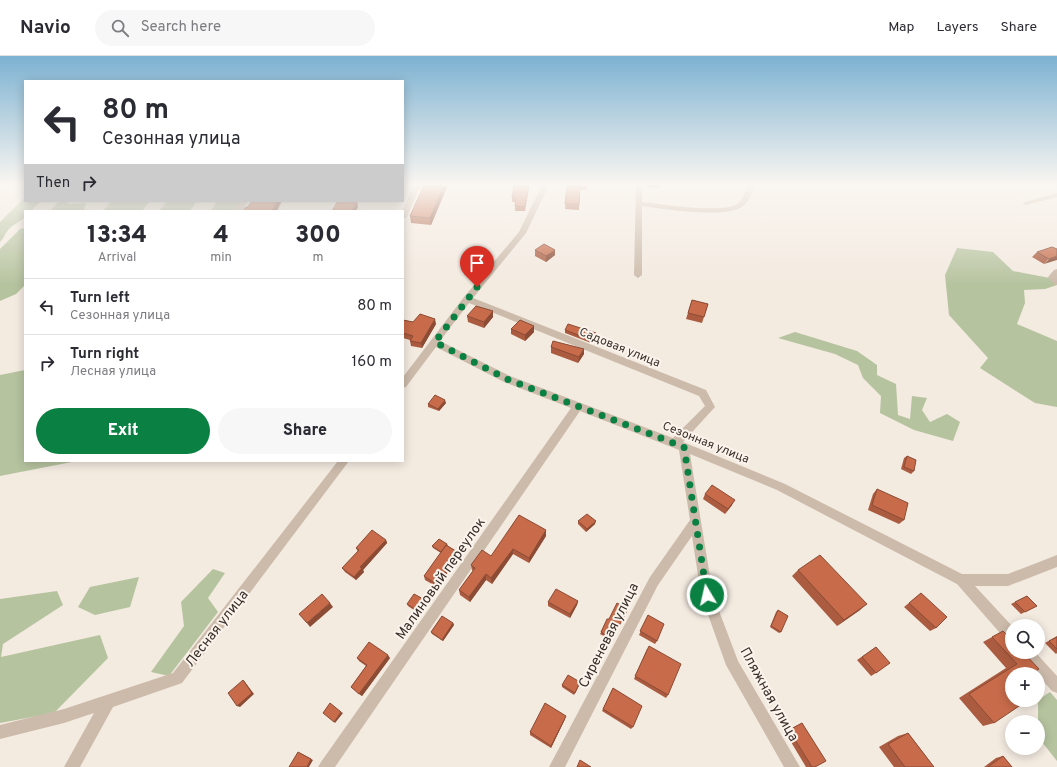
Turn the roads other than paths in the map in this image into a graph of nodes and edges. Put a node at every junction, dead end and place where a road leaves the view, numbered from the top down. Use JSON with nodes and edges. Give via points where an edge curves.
{"nodes":[{"id":1,"x":529,"y":218,"type":"edge"},
{"id":2,"x":640,"y":218,"type":"edge"},
{"id":3,"x":1057,"y":272,"type":"edge"},
{"id":4,"x":638,"y":275,"type":"dead end"},
{"id":5,"x":1057,"y":282,"type":"edge"},
{"id":6,"x":467,"y":299,"type":"junction"},
{"id":7,"x":435,"y":342,"type":"junction"},
{"id":8,"x":404,"y":383,"type":"edge"},
{"id":9,"x":578,"y":406,"type":"junction"},
{"id":10,"x":679,"y":445,"type":"junction"},
{"id":11,"x":343,"y":462,"type":"edge"},
{"id":12,"x":695,"y":522,"type":"junction"},
{"id":13,"x":1057,"y":561,"type":"edge"},
{"id":14,"x":961,"y":580,"type":"junction"},
{"id":15,"x":1005,"y":628,"type":"edge"},
{"id":16,"x":1032,"y":659,"type":"edge"},
{"id":17,"x":1057,"y":686,"type":"edge"},
{"id":18,"x":108,"y":701,"type":"junction"},
{"id":19,"x":0,"y":732,"type":"edge"},
{"id":20,"x":72,"y":767,"type":"edge"},
{"id":21,"x":326,"y":767,"type":"edge"},
{"id":22,"x":557,"y":767,"type":"edge"},
{"id":23,"x":792,"y":767,"type":"edge"}],
"edges":[{"from":1,"to":6,"type":"street","via":[[517,240]]},
{"from":2,"to":4,"type":"street"},
{"from":3,"to":5,"type":"street","via":[[1052,276]]},
{"from":6,"to":7,"type":"street"},
{"from":6,"to":10,"type":"street","name":"Садовая улица","via":[[704,393],[710,407]]},
{"from":7,"to":8,"type":"street"},
{"from":7,"to":9,"type":"street","name":"Сезонная улица","via":[[507,379]]},
{"from":9,"to":10,"type":"street","name":"Сезонная улица"},
{"from":9,"to":21,"type":"street","name":"Малиновый переулок"},
{"from":10,"to":12,"type":"street","name":"Пляжная улица"},
{"from":10,"to":14,"type":"street","name":"Сезонная улица","via":[[781,487]]},
{"from":11,"to":18,"type":"street","name":"Лесная улица","via":[[177,678]]},
{"from":12,"to":22,"type":"street","name":"Сиреневая улица","via":[[654,581]]},
{"from":12,"to":23,"type":"street","name":"Пляжная улица","via":[[707,595],[733,665]]},
{"from":13,"to":14,"type":"street","via":[[1008,580]]},
{"from":14,"to":15,"type":"street"},
{"from":16,"to":17,"type":"street"},
{"from":18,"to":19,"type":"street","name":"Лесная улица","via":[[64,716]]},
{"from":18,"to":20,"type":"street"}]}
